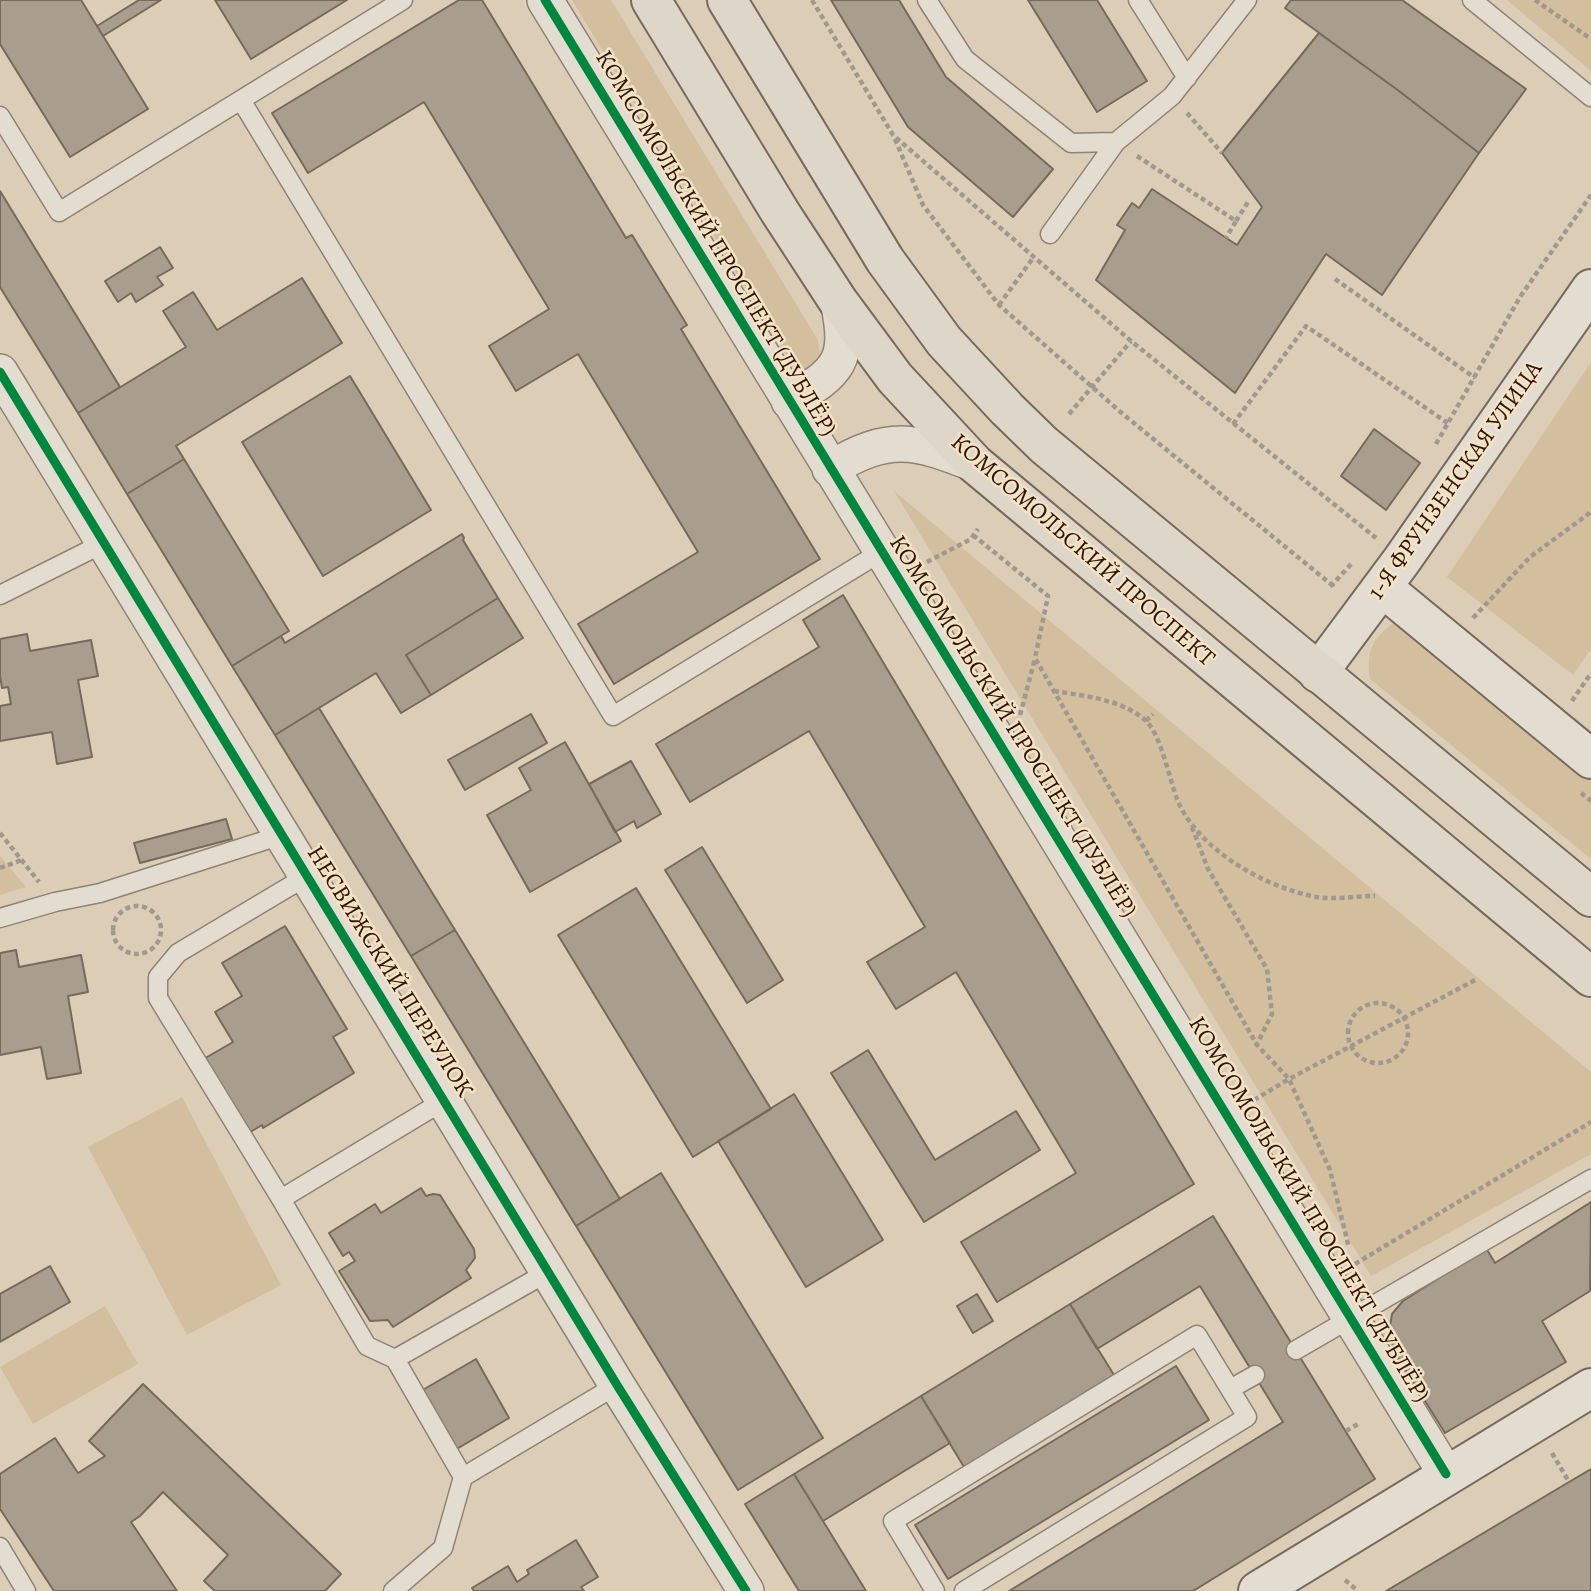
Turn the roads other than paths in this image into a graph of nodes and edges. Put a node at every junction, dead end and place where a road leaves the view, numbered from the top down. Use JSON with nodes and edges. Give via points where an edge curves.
{"nodes":[{"id":1,"x":403,"y":0,"type":"edge"},
{"id":2,"x":545,"y":0,"type":"edge"},
{"id":3,"x":651,"y":0,"type":"edge"},
{"id":4,"x":727,"y":0,"type":"edge"},
{"id":5,"x":927,"y":0,"type":"edge"},
{"id":6,"x":1138,"y":0,"type":"edge"},
{"id":7,"x":1247,"y":0,"type":"edge"},
{"id":8,"x":1472,"y":0,"type":"edge"},
{"id":9,"x":1187,"y":78,"type":"junction"},
{"id":10,"x":1591,"y":97,"type":"edge"},
{"id":11,"x":241,"y":100,"type":"junction"},
{"id":12,"x":0,"y":116,"type":"edge"},
{"id":13,"x":1116,"y":142,"type":"junction"},
{"id":14,"x":1050,"y":234,"type":"road end"},
{"id":15,"x":1591,"y":289,"type":"edge"},
{"id":16,"x":838,"y":301,"type":"junction"},
{"id":17,"x":0,"y":372,"type":"edge"},
{"id":18,"x":789,"y":401,"type":"junction"},
{"id":19,"x":975,"y":464,"type":"junction"},
{"id":20,"x":830,"y":469,"type":"junction"},
{"id":21,"x":104,"y":543,"type":"junction"},
{"id":22,"x":881,"y":552,"type":"junction"},
{"id":23,"x":1382,"y":587,"type":"junction"},
{"id":24,"x":0,"y":595,"type":"edge"},
{"id":25,"x":1318,"y":673,"type":"junction"},
{"id":26,"x":1591,"y":759,"type":"edge"},
{"id":27,"x":282,"y":835,"type":"junction"},
{"id":28,"x":307,"y":876,"type":"junction"},
{"id":29,"x":1591,"y":897,"type":"edge"},
{"id":30,"x":0,"y":918,"type":"edge"},
{"id":31,"x":1591,"y":976,"type":"edge"},
{"id":32,"x":444,"y":1100,"type":"junction"},
{"id":33,"x":1591,"y":1179,"type":"edge"},
{"id":34,"x":281,"y":1199,"type":"junction"},
{"id":35,"x":548,"y":1272,"type":"junction"},
{"id":36,"x":1351,"y":1318,"type":"junction"},
{"id":37,"x":1296,"y":1350,"type":"dead end"},
{"id":38,"x":395,"y":1359,"type":"junction"},
{"id":39,"x":1255,"y":1375,"type":"dead end"},
{"id":40,"x":617,"y":1385,"type":"junction"},
{"id":41,"x":1591,"y":1388,"type":"edge"},
{"id":42,"x":1230,"y":1389,"type":"junction"},
{"id":43,"x":1446,"y":1474,"type":"junction"},
{"id":44,"x":464,"y":1477,"type":"junction"},
{"id":45,"x":0,"y":1547,"type":"edge"},
{"id":46,"x":415,"y":1584,"type":"edge"},
{"id":47,"x":1271,"y":1588,"type":"edge"},
{"id":48,"x":26,"y":1591,"type":"edge"},
{"id":49,"x":393,"y":1591,"type":"edge"},
{"id":50,"x":746,"y":1591,"type":"edge"},
{"id":51,"x":935,"y":1591,"type":"edge"},
{"id":52,"x":964,"y":1591,"type":"edge"}],
"edges":[{"from":1,"to":11,"type":"lane"},
{"from":2,"to":18,"type":"street","name":"КОМСОМОЛЬСКИЙ ПРОСПЕКТ (ДУБЛЁР)"},
{"from":3,"to":16,"type":"main road","name":"КОМСОМОЛЬСКИЙ ПРОСПЕКТ"},
{"from":4,"to":25,"type":"main road","via":[[885,260],[944,341],[1044,445]]},
{"from":5,"to":13,"type":"lane","via":[[965,59],[1070,143]]},
{"from":6,"to":9,"type":"lane"},
{"from":7,"to":9,"type":"lane"},
{"from":8,"to":10,"type":"lane"},
{"from":9,"to":13,"type":"lane"},
{"from":11,"to":12,"type":"lane","via":[[59,212]]},
{"from":11,"to":22,"type":"lane","via":[[613,716]]},
{"from":13,"to":14,"type":"lane"},
{"from":15,"to":23,"type":"street","name":"1-Я ФРУНЗЕНСКАЯ УЛИЦА"},
{"from":16,"to":18,"type":"street","via":[[844,346],[835,365],[820,382]]},
{"from":16,"to":19,"type":"main road","name":"КОМСОМОЛЬСКИЙ ПРОСПЕКТ","via":[[895,378]]},
{"from":17,"to":21,"type":"street","name":"НЕСВИЖСКИЙ ПЕРЕУЛОК"},
{"from":18,"to":20,"type":"street","name":"КОМСОМОЛЬСКИЙ ПРОСПЕКТ (ДУБЛЁР)"},
{"from":19,"to":20,"type":"street","via":[[911,443],[887,443]]},
{"from":19,"to":31,"type":"main road","name":"КОМСОМОЛЬСКИЙ ПРОСПЕКТ"},
{"from":20,"to":22,"type":"street","name":"КОМСОМОЛЬСКИЙ ПРОСПЕКТ (ДУБЛЁР)"},
{"from":21,"to":24,"type":"lane"},
{"from":21,"to":27,"type":"street","name":"НЕСВИЖСКИЙ ПЕРЕУЛОК"},
{"from":22,"to":36,"type":"street","name":"КОМСОМОЛЬСКИЙ ПРОСПЕКТ (ДУБЛЁР)"},
{"from":23,"to":25,"type":"street","name":"1-Я ФРУНЗЕНСКАЯ УЛИЦА"},
{"from":23,"to":26,"type":"street"},
{"from":25,"to":29,"type":"main road"},
{"from":27,"to":28,"type":"street","name":"НЕСВИЖСКИЙ ПЕРЕУЛОК"},
{"from":27,"to":30,"type":"lane","via":[[100,893]]},
{"from":28,"to":32,"type":"street","name":"НЕСВИЖСКИЙ ПЕРЕУЛОК"},
{"from":28,"to":34,"type":"lane","via":[[178,953],[158,977],[158,998]]},
{"from":32,"to":34,"type":"lane"},
{"from":32,"to":35,"type":"street","name":"НЕСВИЖСКИЙ ПЕРЕУЛОК"},
{"from":33,"to":36,"type":"lane"},
{"from":34,"to":38,"type":"lane","via":[[367,1346]]},
{"from":35,"to":38,"type":"lane"},
{"from":35,"to":40,"type":"street","name":"НЕСВИЖСКИЙ ПЕРЕУЛОК"},
{"from":36,"to":37,"type":"lane"},
{"from":36,"to":43,"type":"street","name":"КОМСОМОЛЬСКИЙ ПРОСПЕКТ (ДУБЛЁР)"},
{"from":38,"to":44,"type":"lane"},
{"from":39,"to":42,"type":"lane"},
{"from":40,"to":44,"type":"lane"},
{"from":40,"to":50,"type":"street","name":"НЕСВИЖСКИЙ ПЕРЕУЛОК"},
{"from":41,"to":43,"type":"street"},
{"from":42,"to":51,"type":"lane","via":[[1197,1335],[893,1521]]},
{"from":42,"to":52,"type":"lane","via":[[1247,1417]]},
{"from":43,"to":47,"type":"street"},
{"from":44,"to":46,"type":"lane","via":[[443,1548]]},
{"from":45,"to":48,"type":"lane"},
{"from":46,"to":49,"type":"lane"}]}
